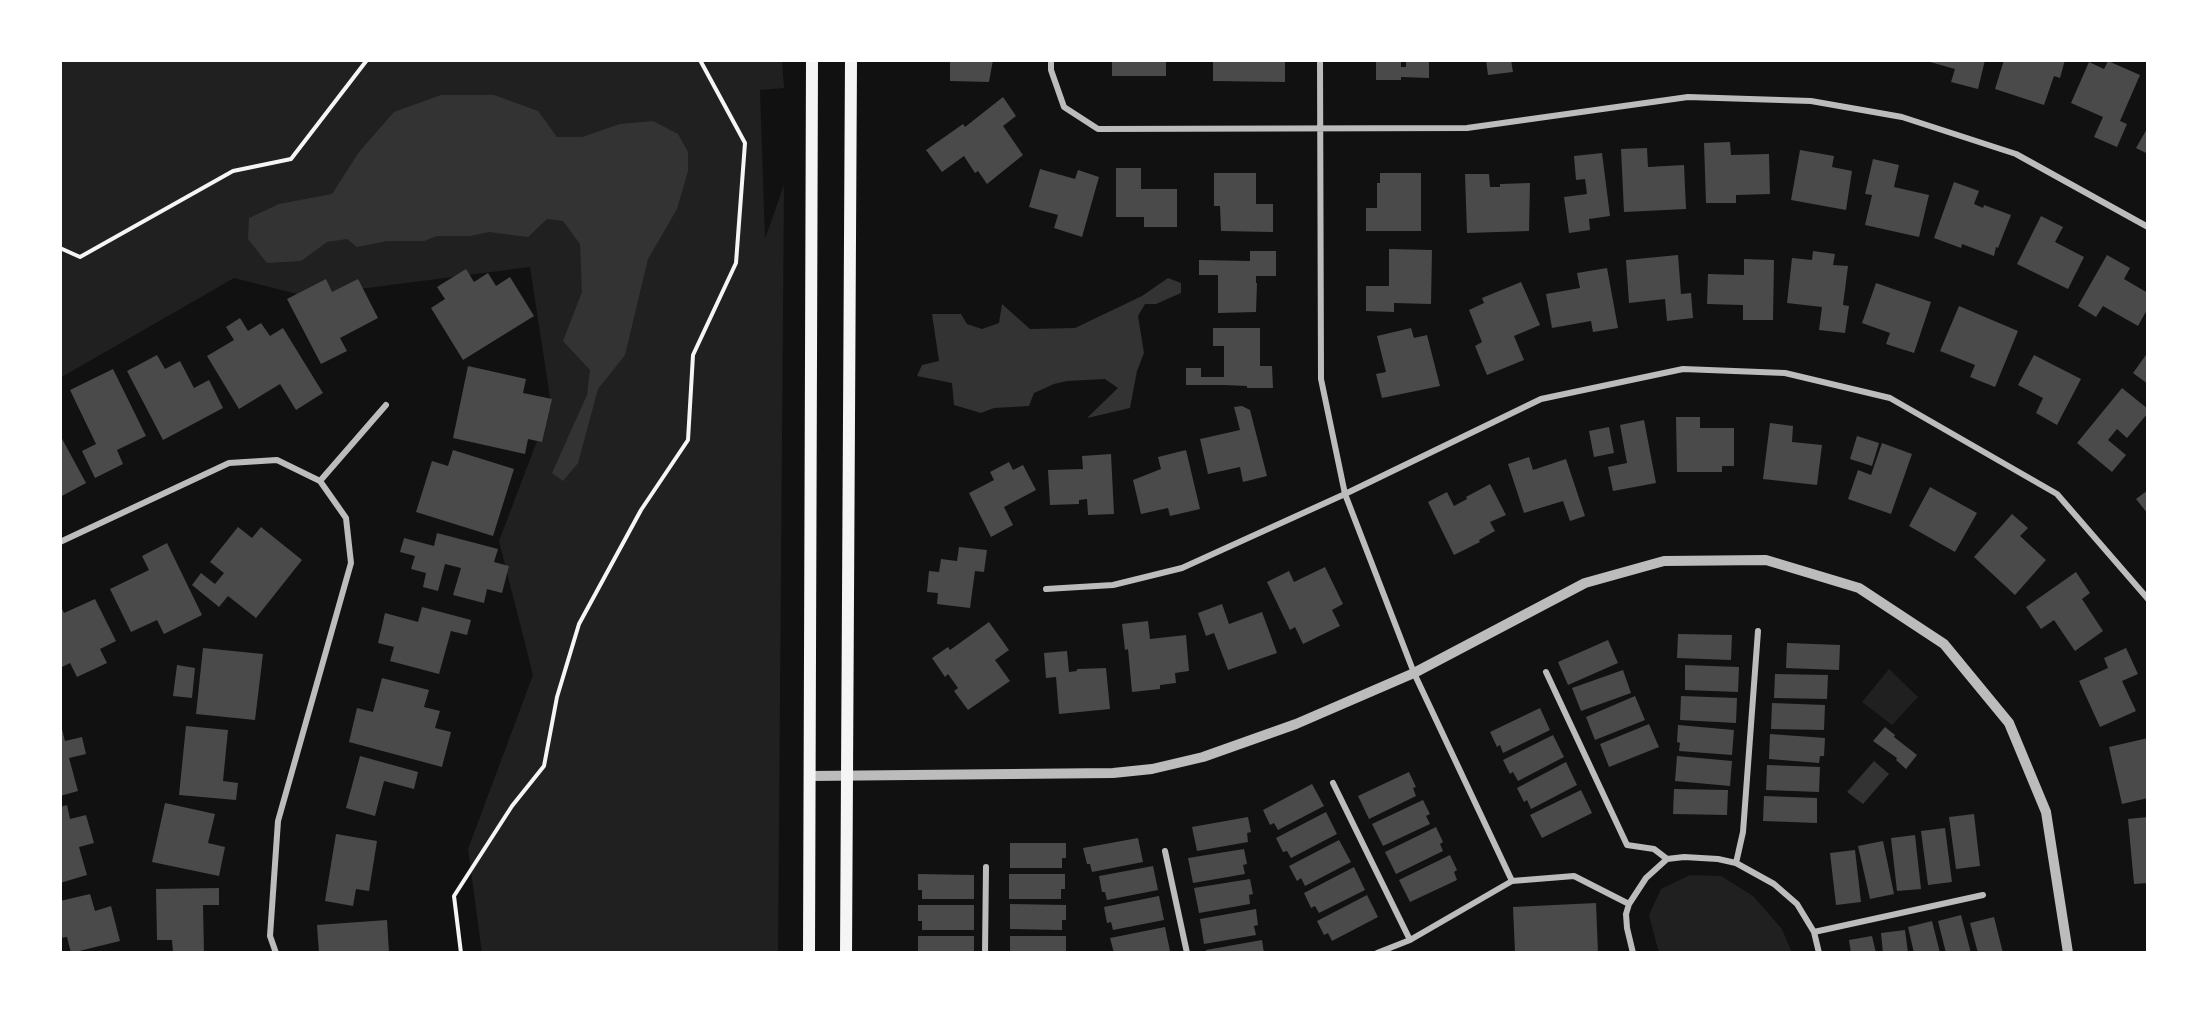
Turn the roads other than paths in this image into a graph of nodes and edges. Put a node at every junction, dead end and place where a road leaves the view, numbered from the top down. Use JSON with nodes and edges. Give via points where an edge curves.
{"nodes":[{"id":1,"x":812,"y":60,"type":"edge"},
{"id":2,"x":851,"y":60,"type":"edge"},
{"id":3,"x":1051,"y":60,"type":"edge"},
{"id":4,"x":1320,"y":60,"type":"edge"},
{"id":5,"x":1320,"y":128,"type":"junction"},
{"id":6,"x":2148,"y":227,"type":"edge"},
{"id":7,"x":386,"y":405,"type":"dead end"},
{"id":8,"x":320,"y":481,"type":"junction"},
{"id":9,"x":1345,"y":494,"type":"junction"},
{"id":10,"x":60,"y":542,"type":"edge"},
{"id":11,"x":1046,"y":589,"type":"dead end"},
{"id":12,"x":2148,"y":599,"type":"edge"},
{"id":13,"x":1758,"y":631,"type":"dead end"},
{"id":14,"x":1546,"y":672,"type":"dead end"},
{"id":15,"x":1414,"y":673,"type":"junction"},
{"id":16,"x":810,"y":776,"type":"junction"},
{"id":17,"x":846,"y":776,"type":"junction"},
{"id":18,"x":1333,"y":783,"type":"dead end"},
{"id":19,"x":1165,"y":851,"type":"dead end"},
{"id":20,"x":1667,"y":859,"type":"junction"},
{"id":21,"x":1736,"y":863,"type":"junction"},
{"id":22,"x":986,"y":867,"type":"dead end"},
{"id":23,"x":1512,"y":881,"type":"junction"},
{"id":24,"x":1983,"y":895,"type":"dead end"},
{"id":25,"x":1629,"y":904,"type":"junction"},
{"id":26,"x":1814,"y":932,"type":"junction"},
{"id":27,"x":1410,"y":940,"type":"junction"},
{"id":28,"x":276,"y":953,"type":"edge"},
{"id":29,"x":809,"y":953,"type":"edge"},
{"id":30,"x":846,"y":953,"type":"edge"},
{"id":31,"x":985,"y":953,"type":"edge"},
{"id":32,"x":1187,"y":953,"type":"edge"},
{"id":33,"x":1377,"y":953,"type":"edge"},
{"id":34,"x":1633,"y":953,"type":"edge"},
{"id":35,"x":1819,"y":953,"type":"edge"},
{"id":36,"x":2068,"y":953,"type":"edge"}],
"edges":[{"from":1,"to":16,"type":"main road"},
{"from":2,"to":17,"type":"main road"},
{"from":3,"to":5,"type":"street","via":[[1064,107],[1098,129]]},
{"from":4,"to":5,"type":"street"},
{"from":5,"to":6,"type":"street","via":[[1467,128],[1688,97],[1811,101],[1902,117],[2016,154]]},
{"from":5,"to":9,"type":"street","via":[[1321,379]]},
{"from":7,"to":8,"type":"street"},
{"from":8,"to":10,"type":"street","via":[[277,460],[229,463]]},
{"from":8,"to":28,"type":"street","via":[[346,518],[351,563],[278,821],[270,936]]},
{"from":9,"to":11,"type":"street","via":[[1182,568],[1113,585]]},
{"from":9,"to":12,"type":"street","via":[[1541,399],[1683,369],[1785,373],[1890,398],[2057,494]]},
{"from":9,"to":15,"type":"street"},
{"from":13,"to":21,"type":"street","via":[[1743,832]]},
{"from":14,"to":20,"type":"street","via":[[1627,845],[1654,849]]},
{"from":15,"to":17,"type":"street","via":[[1251,741],[1152,769],[1113,773]]},
{"from":15,"to":23,"type":"street"},
{"from":15,"to":36,"type":"street","via":[[1585,584],[1664,561],[1766,560],[1859,588],[1944,644],[2009,723],[2046,812]]},
{"from":16,"to":17,"type":"street"},
{"from":16,"to":29,"type":"main road"},
{"from":17,"to":30,"type":"main road"},
{"from":18,"to":27,"type":"street"},
{"from":19,"to":32,"type":"street"},
{"from":20,"to":21,"type":"street","via":[[1684,856]]},
{"from":20,"to":25,"type":"street","via":[[1646,878]]},
{"from":21,"to":26,"type":"street","via":[[1774,884],[1797,904]]},
{"from":22,"to":31,"type":"street"},
{"from":23,"to":25,"type":"street","via":[[1574,876]]},
{"from":23,"to":27,"type":"street"},
{"from":24,"to":26,"type":"street"},
{"from":25,"to":34,"type":"street","via":[[1627,928]]},
{"from":26,"to":35,"type":"street"},
{"from":27,"to":33,"type":"street"}]}
